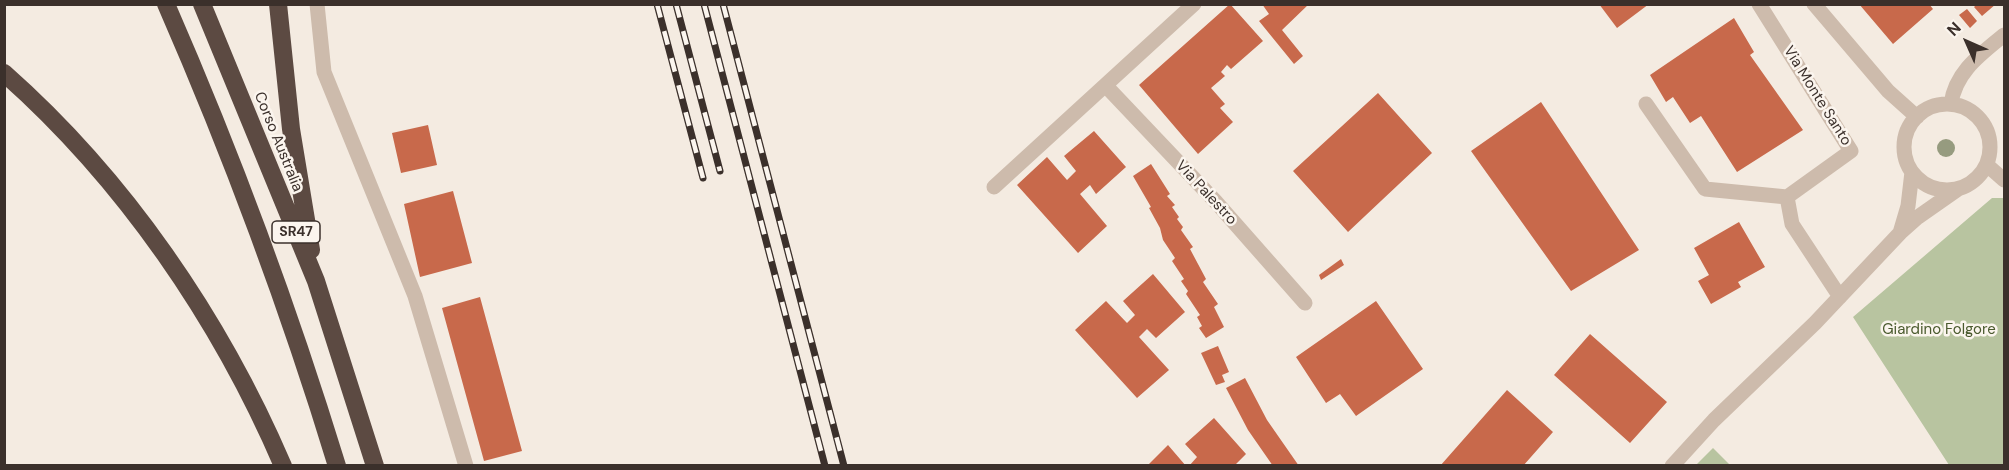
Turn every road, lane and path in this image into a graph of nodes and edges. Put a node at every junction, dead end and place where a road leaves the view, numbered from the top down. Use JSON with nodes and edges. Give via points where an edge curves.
{"nodes":[{"id":1,"x":166,"y":4,"type":"edge"},
{"id":2,"x":202,"y":4,"type":"edge"},
{"id":3,"x":278,"y":4,"type":"edge"},
{"id":4,"x":317,"y":4,"type":"edge"},
{"id":5,"x":1194,"y":4,"type":"edge"},
{"id":6,"x":1759,"y":4,"type":"edge"},
{"id":7,"x":1814,"y":4,"type":"edge"},
{"id":8,"x":2004,"y":34,"type":"edge"},
{"id":9,"x":4,"y":73,"type":"edge"},
{"id":10,"x":1106,"y":86,"type":"junction"},
{"id":11,"x":1646,"y":104,"type":"dead end"},
{"id":12,"x":1951,"y":104,"type":"junction"},
{"id":13,"x":1917,"y":117,"type":"junction"},
{"id":14,"x":1987,"y":165,"type":"junction"},
{"id":15,"x":1912,"y":172,"type":"junction"},
{"id":16,"x":2004,"y":180,"type":"edge"},
{"id":17,"x":994,"y":188,"type":"dead end"},
{"id":18,"x":1958,"y":189,"type":"junction"},
{"id":19,"x":1787,"y":197,"type":"junction"},
{"id":20,"x":1900,"y":233,"type":"junction"},
{"id":21,"x":316,"y":281,"type":"junction"},
{"id":22,"x":1840,"y":297,"type":"junction"},
{"id":23,"x":1305,"y":303,"type":"dead end"},
{"id":24,"x":283,"y":465,"type":"edge"},
{"id":25,"x":337,"y":465,"type":"edge"},
{"id":26,"x":375,"y":465,"type":"edge"},
{"id":27,"x":466,"y":465,"type":"edge"},
{"id":28,"x":1672,"y":465,"type":"edge"}],
"edges":[{"from":1,"to":25,"type":"highway","number":"SR47","via":[[257,229],[304,357]]},
{"from":2,"to":21,"type":"highway","name":"Corso Australia","number":"SR47"},
{"from":3,"to":21,"type":"highway","via":[[291,129]]},
{"from":4,"to":27,"type":"street","via":[[324,72],[415,296]]},
{"from":5,"to":10,"type":"street"},
{"from":6,"to":19,"type":"street","name":"Via Monte Santo","via":[[1851,151]]},
{"from":7,"to":13,"type":"street","via":[[1888,91]]},
{"from":8,"to":12,"type":"street","via":[[1971,63],[1953,88]]},
{"from":9,"to":24,"type":"highway","via":[[88,158],[179,274],[228,353]]},
{"from":10,"to":17,"type":"street"},
{"from":10,"to":23,"type":"street","name":"Via Palestro"},
{"from":11,"to":19,"type":"street","via":[[1706,189]]},
{"from":12,"to":13,"type":"street","via":[[1939,105]]},
{"from":12,"to":14,"type":"street","via":[[1964,107],[1985,125],[1990,151]]},
{"from":13,"to":15,"type":"street","via":[[1905,139]]},
{"from":14,"to":16,"type":"street"},
{"from":14,"to":18,"type":"street","via":[[1975,180]]},
{"from":15,"to":18,"type":"street","via":[[1933,188]]},
{"from":15,"to":20,"type":"street"},
{"from":18,"to":20,"type":"street"},
{"from":19,"to":22,"type":"street","via":[[1792,224]]},
{"from":20,"to":22,"type":"street"},
{"from":21,"to":26,"type":"highway","name":"Corso Australia","number":"SR47"},
{"from":22,"to":28,"type":"street"}]}
